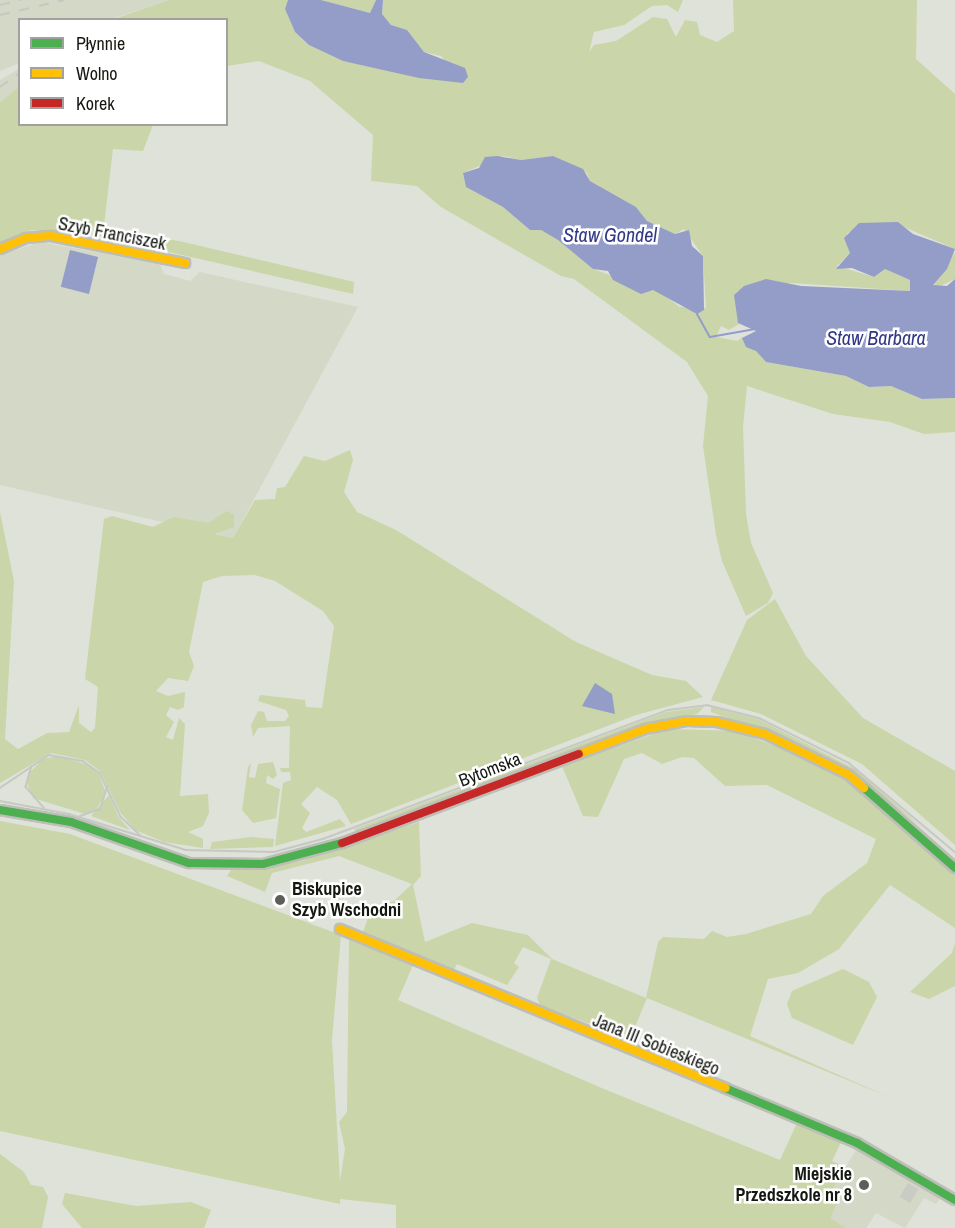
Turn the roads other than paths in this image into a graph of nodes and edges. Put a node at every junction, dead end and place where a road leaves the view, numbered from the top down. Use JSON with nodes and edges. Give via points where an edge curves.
{"nodes":[{"id":1,"x":0,"y":249,"type":"edge"},
{"id":2,"x":184,"y":264,"type":"dead end"},
{"id":3,"x":0,"y":810,"type":"edge"},
{"id":4,"x":955,"y":868,"type":"edge"},
{"id":5,"x":340,"y":929,"type":"dead end"},
{"id":6,"x":955,"y":1200,"type":"edge"}],
"edges":[{"from":1,"to":2,"type":"street","name":"Szyb Franciszek","via":[[26,238],[51,236]]},
{"from":3,"to":4,"type":"street","name":"Bytomska","via":[[87,827],[183,861],[263,864],[316,853],[645,729],[687,721],[717,722],[765,734],[849,775]]},
{"from":5,"to":6,"type":"street","name":"Jana III Sobieskiego","via":[[857,1143]]}]}
